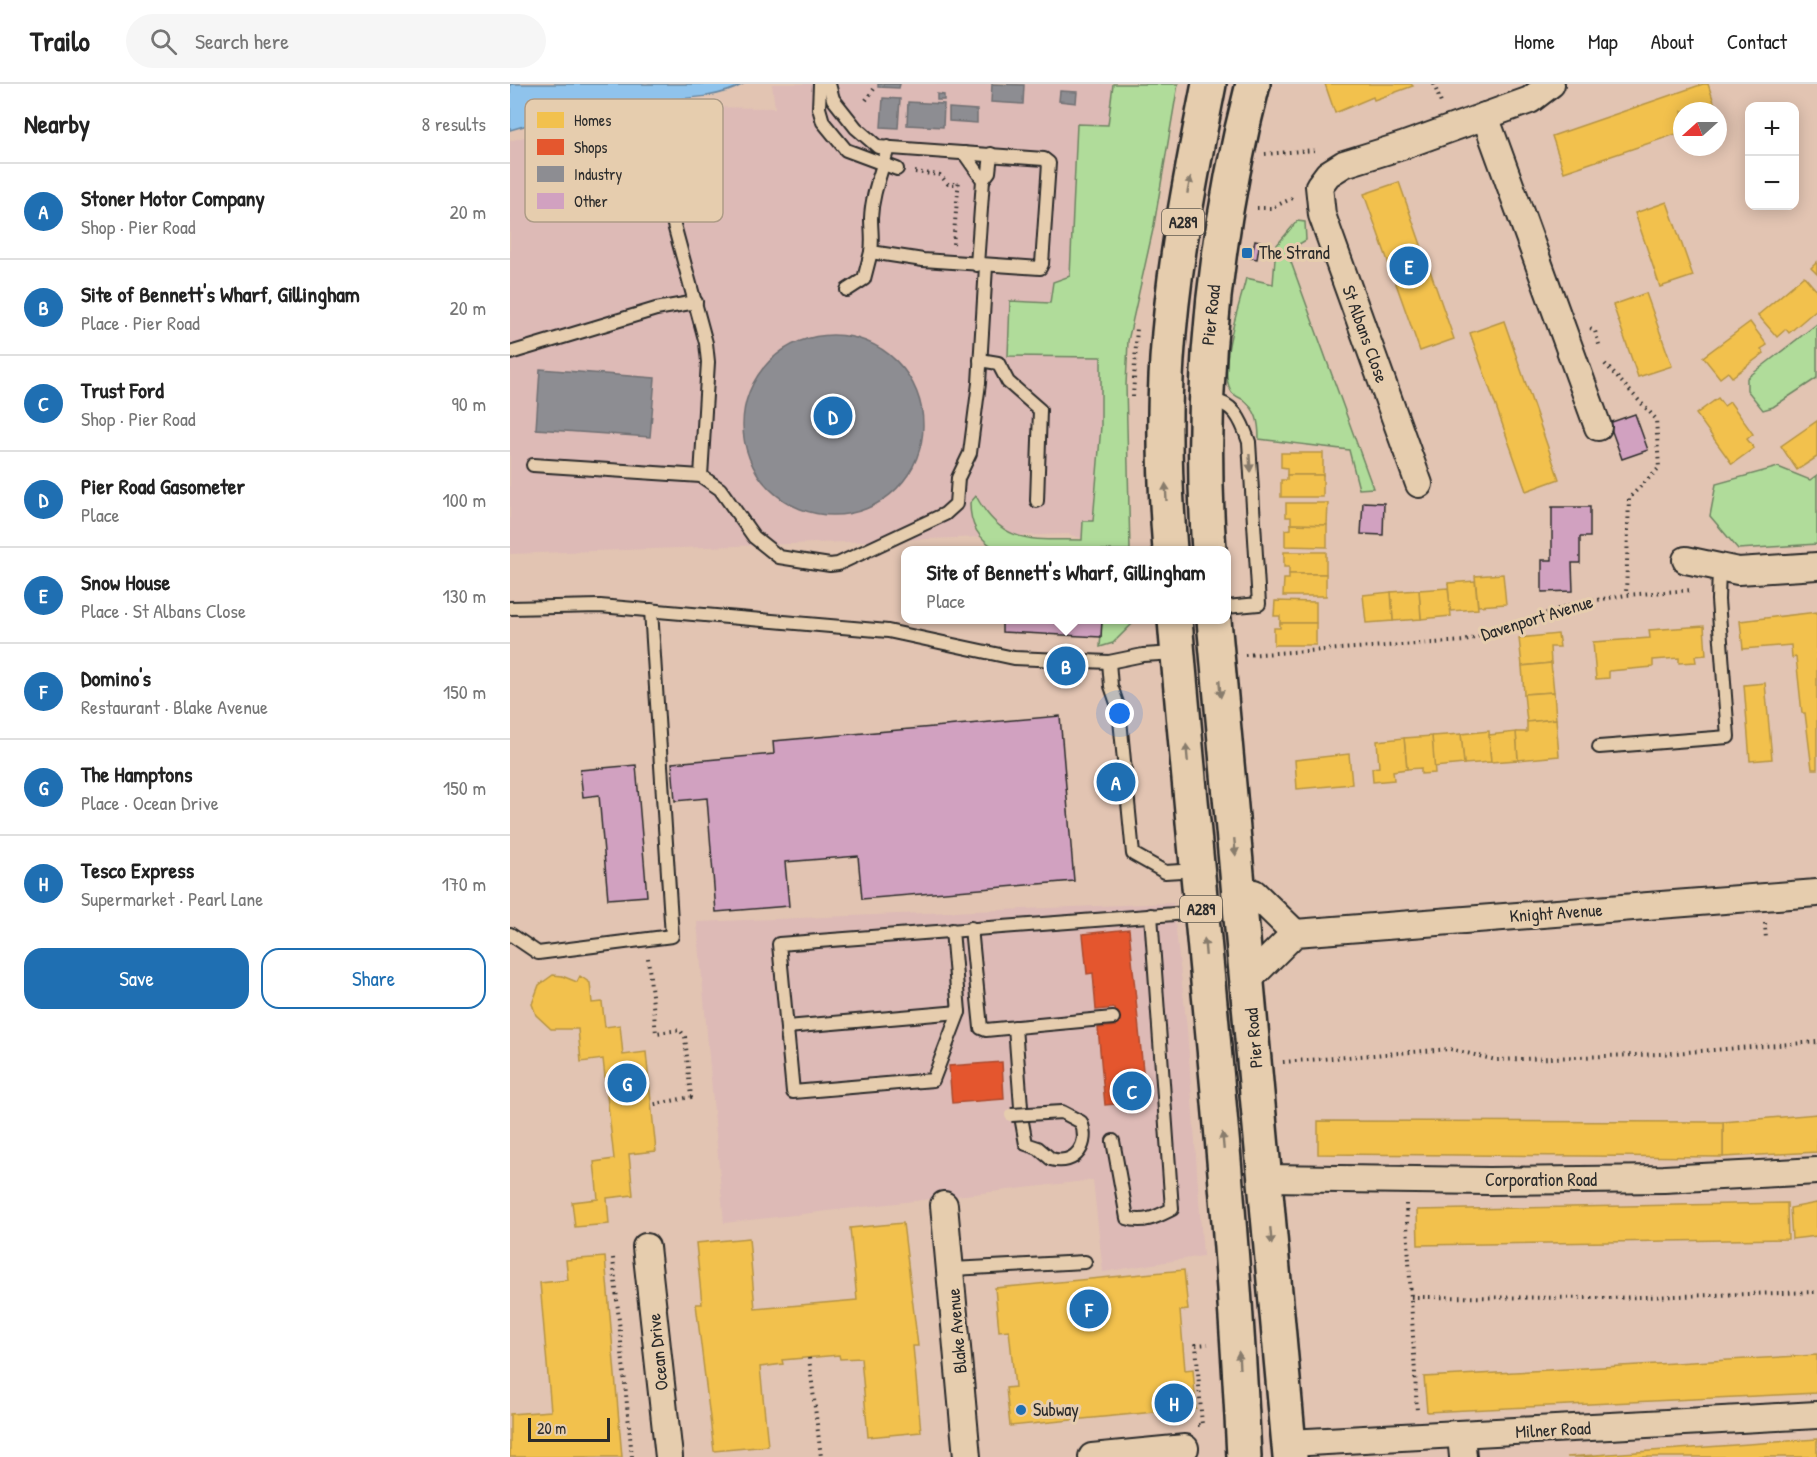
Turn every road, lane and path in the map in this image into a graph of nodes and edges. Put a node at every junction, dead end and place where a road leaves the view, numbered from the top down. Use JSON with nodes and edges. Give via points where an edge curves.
{"nodes":[{"id":1,"x":820,"y":84,"type":"edge"},
{"id":2,"x":829,"y":84,"type":"edge"},
{"id":3,"x":1209,"y":84,"type":"edge"},
{"id":4,"x":1253,"y":84,"type":"edge"},
{"id":5,"x":1551,"y":84,"type":"edge"},
{"id":6,"x":874,"y":89,"type":"dead end"},
{"id":7,"x":866,"y":100,"type":"dead end"},
{"id":8,"x":1485,"y":116,"type":"junction"},
{"id":9,"x":888,"y":147,"type":"junction"},
{"id":10,"x":1326,"y":149,"type":"dead end"},
{"id":11,"x":963,"y":152,"type":"junction"},
{"id":12,"x":991,"y":154,"type":"junction"},
{"id":13,"x":1257,"y":155,"type":"dead end"},
{"id":14,"x":884,"y":165,"type":"junction"},
{"id":15,"x":897,"y":168,"type":"dead end"},
{"id":16,"x":939,"y":175,"type":"dead end"},
{"id":17,"x":983,"y":180,"type":"junction"},
{"id":18,"x":958,"y":184,"type":"junction"},
{"id":19,"x":1300,"y":195,"type":"dead end"},
{"id":20,"x":1253,"y":208,"type":"dead end"},
{"id":21,"x":674,"y":222,"type":"edge"},
{"id":22,"x":871,"y":252,"type":"junction"},
{"id":23,"x":951,"y":262,"type":"junction"},
{"id":24,"x":982,"y":265,"type":"junction"},
{"id":25,"x":847,"y":290,"type":"dead end"},
{"id":26,"x":696,"y":302,"type":"junction"},
{"id":27,"x":1559,"y":315,"type":"junction"},
{"id":28,"x":510,"y":353,"type":"edge"},
{"id":29,"x":980,"y":360,"type":"junction"},
{"id":30,"x":1205,"y":398,"type":"junction"},
{"id":31,"x":1598,"y":427,"type":"dead end"},
{"id":32,"x":533,"y":465,"type":"dead end"},
{"id":33,"x":701,"y":476,"type":"junction"},
{"id":34,"x":1419,"y":484,"type":"dead end"},
{"id":35,"x":1037,"y":501,"type":"dead end"},
{"id":36,"x":1170,"y":546,"type":"edge"},
{"id":37,"x":1209,"y":546,"type":"edge"},
{"id":38,"x":1686,"y":560,"type":"dead end"},
{"id":39,"x":1817,"y":566,"type":"edge"},
{"id":40,"x":1719,"y":578,"type":"junction"},
{"id":41,"x":1626,"y":595,"type":"junction"},
{"id":42,"x":1231,"y":607,"type":"edge"},
{"id":43,"x":510,"y":608,"type":"edge"},
{"id":44,"x":651,"y":610,"type":"junction"},
{"id":45,"x":1174,"y":624,"type":"edge"},
{"id":46,"x":1214,"y":624,"type":"edge"},
{"id":47,"x":1177,"y":652,"type":"junction"},
{"id":48,"x":1238,"y":656,"type":"dead end"},
{"id":49,"x":1109,"y":662,"type":"junction"},
{"id":50,"x":1599,"y":747,"type":"dead end"},
{"id":51,"x":1198,"y":870,"type":"junction"},
{"id":52,"x":1239,"y":893,"type":"junction"},
{"id":53,"x":1817,"y":893,"type":"edge"},
{"id":54,"x":1202,"y":912,"type":"junction"},
{"id":55,"x":1151,"y":915,"type":"junction"},
{"id":56,"x":1764,"y":917,"type":"dead end"},
{"id":57,"x":971,"y":928,"type":"junction"},
{"id":58,"x":952,"y":930,"type":"junction"},
{"id":59,"x":1295,"y":933,"type":"junction"},
{"id":60,"x":512,"y":938,"type":"edge"},
{"id":61,"x":646,"y":939,"type":"junction"},
{"id":62,"x":1766,"y":940,"type":"dead end"},
{"id":63,"x":1249,"y":979,"type":"junction"},
{"id":64,"x":959,"y":1012,"type":"junction"},
{"id":65,"x":1113,"y":1018,"type":"dead end"},
{"id":66,"x":787,"y":1027,"type":"junction"},
{"id":67,"x":1015,"y":1027,"type":"junction"},
{"id":68,"x":1817,"y":1042,"type":"edge"},
{"id":69,"x":1276,"y":1062,"type":"dead end"},
{"id":70,"x":651,"y":1105,"type":"dead end"},
{"id":71,"x":1021,"y":1107,"type":"dead end"},
{"id":72,"x":1011,"y":1116,"type":"dead end"},
{"id":73,"x":1022,"y":1122,"type":"dead end"},
{"id":74,"x":1113,"y":1141,"type":"dead end"},
{"id":75,"x":1817,"y":1171,"type":"edge"},
{"id":76,"x":1266,"y":1178,"type":"junction"},
{"id":77,"x":1405,"y":1179,"type":"junction"},
{"id":78,"x":944,"y":1205,"type":"dead end"},
{"id":79,"x":646,"y":1247,"type":"dead end"},
{"id":80,"x":613,"y":1258,"type":"dead end"},
{"id":81,"x":1085,"y":1262,"type":"dead end"},
{"id":82,"x":952,"y":1269,"type":"junction"},
{"id":83,"x":1817,"y":1292,"type":"edge"},
{"id":84,"x":1411,"y":1297,"type":"junction"},
{"id":85,"x":1215,"y":1343,"type":"dead end"},
{"id":86,"x":809,"y":1358,"type":"dead end"},
{"id":87,"x":1817,"y":1415,"type":"edge"},
{"id":88,"x":1202,"y":1425,"type":"dead end"},
{"id":89,"x":1419,"y":1437,"type":"junction"},
{"id":90,"x":1462,"y":1446,"type":"edge"},
{"id":91,"x":1185,"y":1448,"type":"dead end"},
{"id":92,"x":1290,"y":1450,"type":"edge"},
{"id":93,"x":632,"y":1457,"type":"edge"},
{"id":94,"x":669,"y":1457,"type":"edge"},
{"id":95,"x":821,"y":1457,"type":"edge"},
{"id":96,"x":967,"y":1457,"type":"edge"},
{"id":97,"x":1092,"y":1457,"type":"edge"},
{"id":98,"x":1244,"y":1457,"type":"edge"}],
"edges":[{"from":1,"to":14,"type":"lane","via":[[823,122],[846,150]]},
{"from":2,"to":9,"type":"lane","via":[[832,99],[856,128],[878,147]]},
{"from":36,"to":3,"type":"main road","number":"A289","one_way":true,"via":[[1165,478],[1167,360],[1184,215]]},
{"from":4,"to":30,"type":"main road","name":"Pier Road","number":"A289","via":[[1214,284]]},
{"from":5,"to":8,"type":"street","name":"St Albans Close","via":[[1530,100]]},
{"from":6,"to":7,"type":"path"},
{"from":8,"to":27,"type":"street"},
{"from":8,"to":34,"type":"street","name":"St Albans Close","via":[[1344,164],[1328,174],[1319,186],[1322,215]]},
{"from":9,"to":11,"type":"lane"},
{"from":9,"to":14,"type":"lane"},
{"from":10,"to":13,"type":"path"},
{"from":11,"to":12,"type":"lane"},
{"from":11,"to":17,"type":"lane"},
{"from":11,"to":18,"type":"path"},
{"from":12,"to":17,"type":"lane","via":[[989,171]]},
{"from":12,"to":24,"type":"lane","via":[[1044,159],[1049,163],[1042,264],[1031,269]]},
{"from":14,"to":15,"type":"lane"},
{"from":14,"to":22,"type":"lane","via":[[871,218]]},
{"from":16,"to":18,"type":"path","via":[[948,183]]},
{"from":17,"to":24,"type":"lane"},
{"from":18,"to":23,"type":"path"},
{"from":19,"to":20,"type":"path","via":[[1271,208]]},
{"from":21,"to":26,"type":"lane"},
{"from":22,"to":23,"type":"lane"},
{"from":22,"to":25,"type":"lane","via":[[864,279]]},
{"from":23,"to":24,"type":"lane"},
{"from":24,"to":29,"type":"lane"},
{"from":26,"to":28,"type":"lane","via":[[656,309]]},
{"from":26,"to":33,"type":"lane","via":[[708,362]]},
{"from":27,"to":31,"type":"street"},
{"from":27,"to":41,"type":"path","via":[[1595,331],[1606,366],[1656,419],[1659,468],[1629,498]]},
{"from":29,"to":33,"type":"lane","via":[[970,453],[958,478],[956,504],[945,514],[838,564],[779,557],[754,537],[720,489]]},
{"from":29,"to":35,"type":"lane","via":[[998,363],[1008,382],[1040,410]]},
{"from":30,"to":37,"type":"main road","name":"Pier Road","number":"A289"},
{"from":30,"to":42,"type":"lane","one_way":true,"via":[[1224,401],[1243,425],[1249,442],[1259,604]]},
{"from":32,"to":33,"type":"lane"},
{"from":38,"to":40,"type":"street"},
{"from":39,"to":40,"type":"street","via":[[1748,571]]},
{"from":40,"to":41,"type":"path","name":"Davenport Avenue"},
{"from":40,"to":50,"type":"lane","via":[[1728,737]]},
{"from":41,"to":48,"type":"path","name":"Davenport Avenue","via":[[1573,604],[1465,641]]},
{"from":43,"to":44,"type":"lane","via":[[600,606]]},
{"from":44,"to":49,"type":"lane","via":[[888,630],[1014,658]]},
{"from":44,"to":61,"type":"lane","via":[[672,936]]},
{"from":45,"to":47,"type":"main road","number":"A289"},
{"from":46,"to":52,"type":"main road","name":"Pier Road","number":"A289","one_way":true},
{"from":47,"to":49,"type":"lane"},
{"from":51,"to":47,"type":"main road","number":"A289","one_way":true},
{"from":49,"to":51,"type":"lane","via":[[1111,686],[1119,709],[1133,854],[1165,872]]},
{"from":51,"to":54,"type":"main road","number":"A289"},
{"from":52,"to":59,"type":"street","via":[[1254,893]]},
{"from":52,"to":63,"type":"main road","name":"Pier Road","number":"A289"},
{"from":53,"to":59,"type":"street","name":"Knight Avenue"},
{"from":54,"to":55,"type":"lane"},
{"from":98,"to":54,"type":"main road","number":"A289","one_way":true,"via":[[1237,1317]]},
{"from":55,"to":57,"type":"lane"},
{"from":55,"to":74,"type":"lane","via":[[1172,1209],[1155,1218],[1127,1218]]},
{"from":56,"to":62,"type":"path"},
{"from":57,"to":58,"type":"lane"},
{"from":57,"to":67,"type":"lane","via":[[981,1028]]},
{"from":58,"to":64,"type":"lane"},
{"from":58,"to":66,"type":"lane","via":[[779,944]]},
{"from":59,"to":63,"type":"street"},
{"from":60,"to":61,"type":"lane","via":[[538,953]]},
{"from":61,"to":70,"type":"path","via":[[656,1033],[680,1030],[685,1037],[691,1097]]},
{"from":63,"to":76,"type":"main road","name":"Pier Road","number":"A289"},
{"from":64,"to":66,"type":"lane"},
{"from":64,"to":66,"type":"lane","via":[[933,1080],[793,1092]]},
{"from":65,"to":67,"type":"lane"},
{"from":67,"to":71,"type":"lane"},
{"from":68,"to":69,"type":"path","via":[[1661,1054],[1496,1060],[1450,1049]]},
{"from":72,"to":73,"type":"lane","bridge":true,"via":[[1062,1112],[1081,1122],[1085,1140],[1079,1153],[1066,1160],[1051,1159],[1026,1144]]},
{"from":75,"to":77,"type":"street","name":"Corporation Road","via":[[1664,1179]]},
{"from":76,"to":77,"type":"street","name":"Corporation Road"},
{"from":76,"to":92,"type":"main road","name":"Pier Road","number":"A289","one_way":true},
{"from":77,"to":84,"type":"path"},
{"from":78,"to":82,"type":"street","name":"Blake Avenue"},
{"from":79,"to":94,"type":"street","name":"Ocean Drive"},
{"from":80,"to":93,"type":"path"},
{"from":81,"to":82,"type":"lane"},
{"from":82,"to":96,"type":"street","name":"Blake Avenue"},
{"from":83,"to":84,"type":"path","via":[[1608,1298]]},
{"from":84,"to":89,"type":"path"},
{"from":85,"to":88,"type":"path","via":[[1196,1345]]},
{"from":86,"to":95,"type":"path"},
{"from":87,"to":90,"type":"street","name":"Milner Road"},
{"from":89,"to":90,"type":"street","name":"Milner Road"},
{"from":89,"to":92,"type":"street","name":"Milner Road"},
{"from":91,"to":97,"type":"street"}]}
